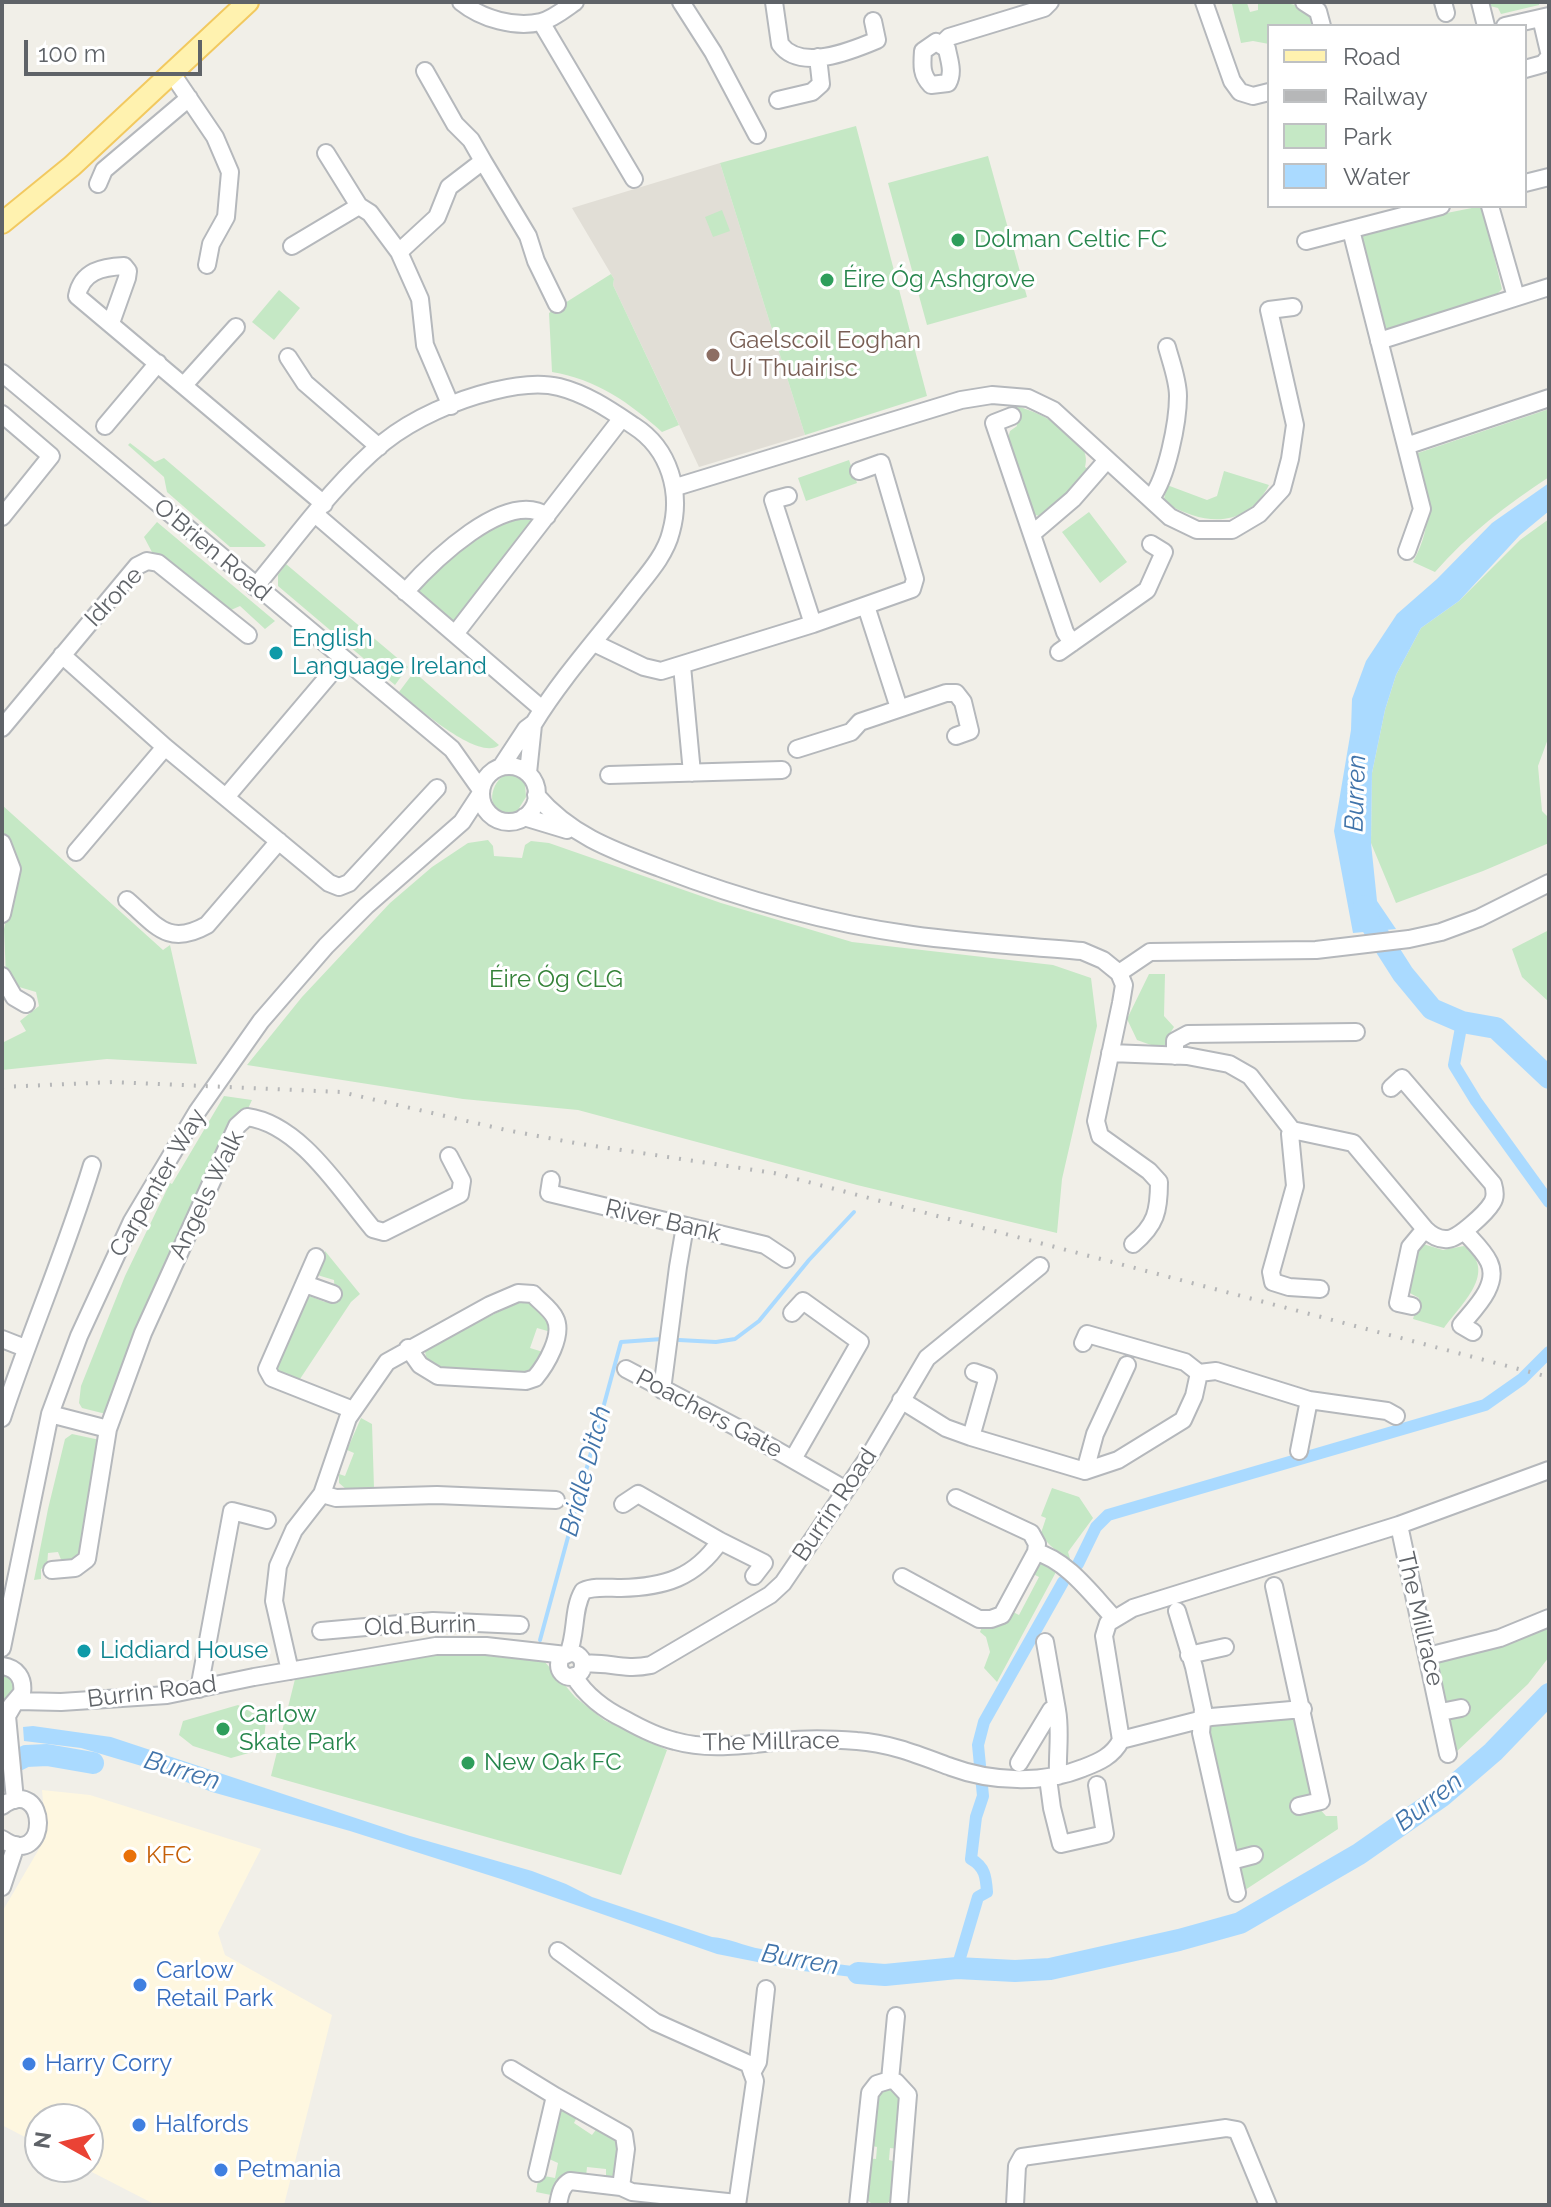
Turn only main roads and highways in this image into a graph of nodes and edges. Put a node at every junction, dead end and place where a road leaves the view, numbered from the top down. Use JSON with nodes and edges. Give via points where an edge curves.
{"nodes":[{"id":1,"x":237,"y":6,"type":"edge"},
{"id":2,"x":2,"y":223,"type":"edge"}],
"edges":[{"from":1,"to":2,"type":"main road","via":[[72,166]]}]}
